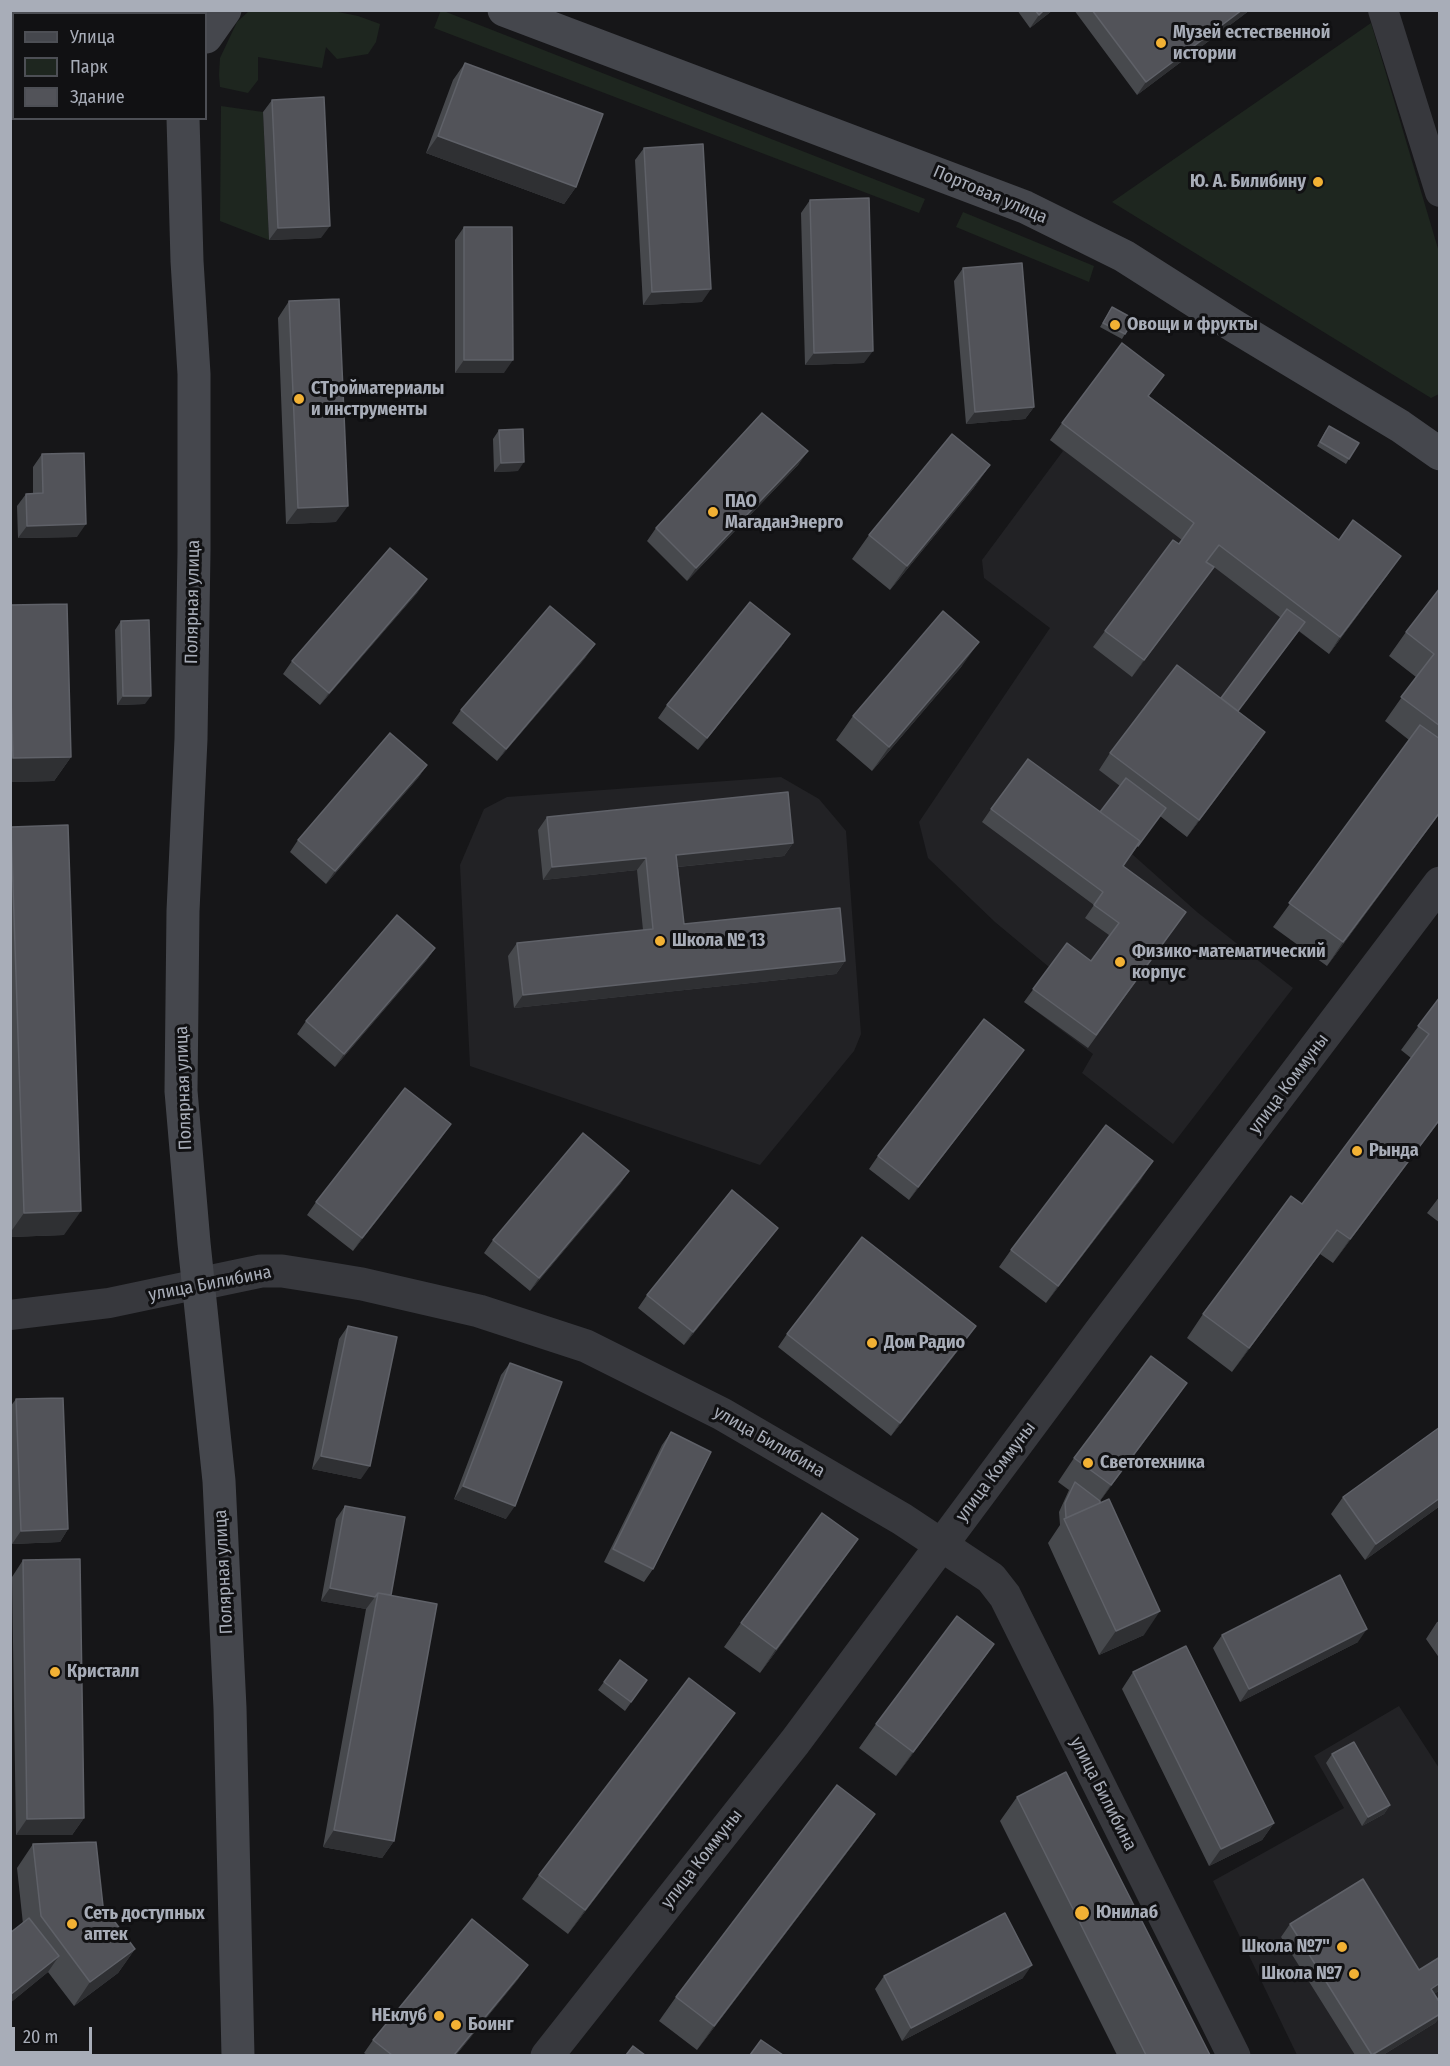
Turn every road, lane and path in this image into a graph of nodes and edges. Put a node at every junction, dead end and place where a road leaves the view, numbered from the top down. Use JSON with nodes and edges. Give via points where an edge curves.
{"nodes":[{"id":1,"x":216,"y":10,"type":"edge"},
{"id":2,"x":225,"y":10,"type":"edge"},
{"id":3,"x":504,"y":10,"type":"edge"},
{"id":4,"x":528,"y":10,"type":"edge"},
{"id":5,"x":1383,"y":10,"type":"edge"},
{"id":6,"x":560,"y":31,"type":"junction"},
{"id":7,"x":207,"y":32,"type":"edge"},
{"id":8,"x":207,"y":34,"type":"edge"},
{"id":9,"x":183,"y":120,"type":"edge"},
{"id":10,"x":1440,"y":192,"type":"edge"},
{"id":11,"x":1440,"y":454,"type":"edge"},
{"id":12,"x":1440,"y":884,"type":"edge"},
{"id":13,"x":199,"y":1284,"type":"junction"},
{"id":14,"x":10,"y":1316,"type":"edge"},
{"id":15,"x":942,"y":1545,"type":"junction"},
{"id":16,"x":238,"y":2055,"type":"edge"},
{"id":17,"x":547,"y":2055,"type":"edge"},
{"id":18,"x":1234,"y":2055,"type":"edge"}],
"edges":[{"from":1,"to":7,"type":"main road"},
{"from":2,"to":8,"type":"main road"},
{"from":3,"to":6,"type":"main road","name":"Портовая улица"},
{"from":4,"to":6,"type":"main road"},
{"from":5,"to":10,"type":"street"},
{"from":6,"to":11,"type":"main road","name":"Портовая улица","via":[[1025,207],[1124,256]]},
{"from":9,"to":13,"type":"main road","name":"Полярная улица","via":[[194,374],[194,551],[181,1091]]},
{"from":12,"to":15,"type":"street","name":"улица Коммуны"},
{"from":13,"to":14,"type":"street","name":"улица Билибина","via":[[109,1303]]},
{"from":13,"to":15,"type":"street","name":"улица Билибина","via":[[261,1271],[320,1277],[479,1311],[586,1346],[722,1414]]},
{"from":13,"to":16,"type":"main road","name":"Полярная улица","via":[[219,1481],[227,1618]]},
{"from":15,"to":17,"type":"street","name":"улица Коммуны","via":[[795,1742]]},
{"from":15,"to":18,"type":"street","name":"улица Билибина","via":[[991,1578],[1005,1596]]}]}
